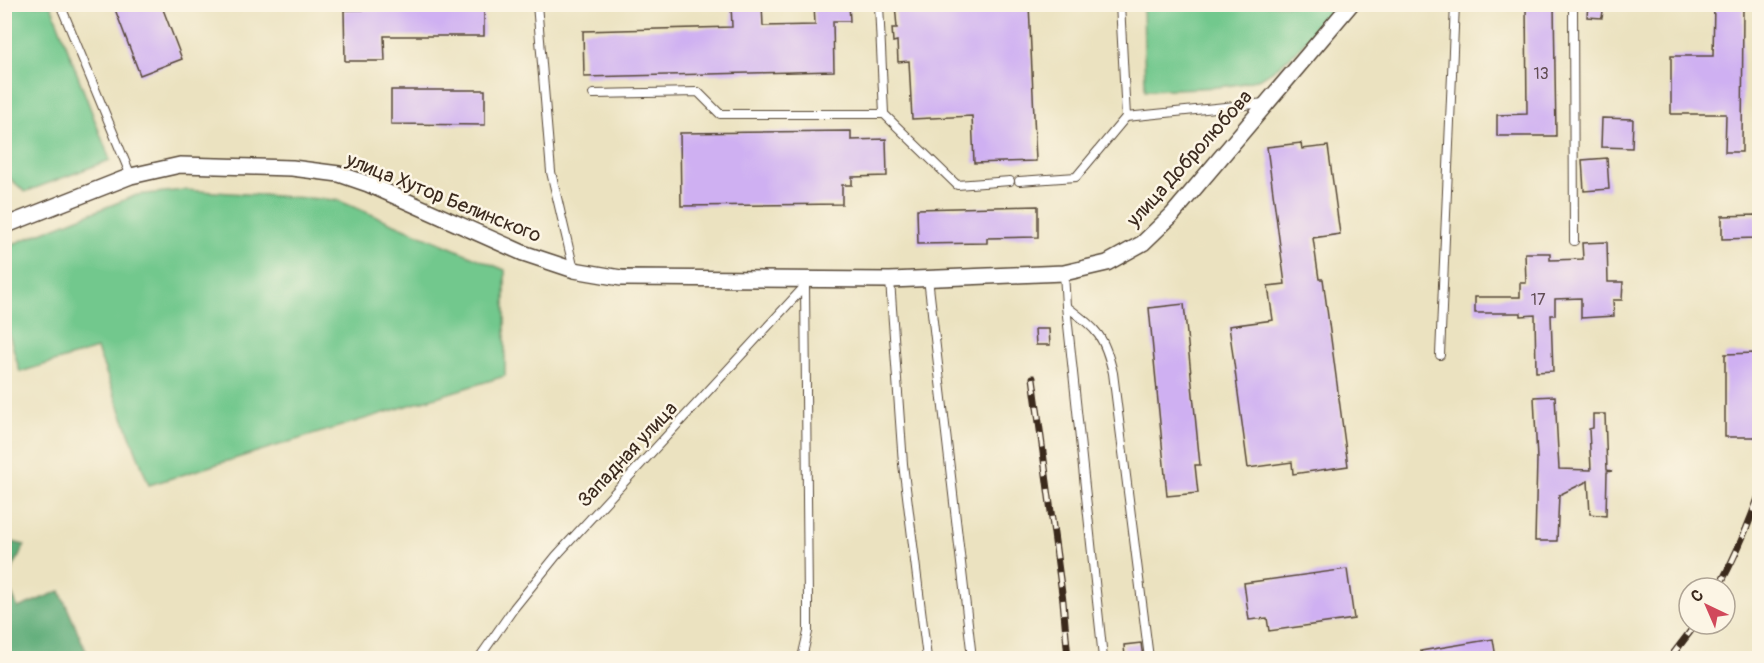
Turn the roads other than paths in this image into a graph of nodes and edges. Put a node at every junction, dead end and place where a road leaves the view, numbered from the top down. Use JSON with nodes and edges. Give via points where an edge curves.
{"nodes":[{"id":1,"x":60,"y":4,"type":"edge"},
{"id":2,"x":537,"y":4,"type":"edge"},
{"id":3,"x":879,"y":4,"type":"edge"},
{"id":4,"x":1120,"y":4,"type":"edge"},
{"id":5,"x":1351,"y":4,"type":"edge"},
{"id":6,"x":1455,"y":4,"type":"edge"},
{"id":7,"x":1573,"y":4,"type":"edge"},
{"id":8,"x":593,"y":94,"type":"dead end"},
{"id":9,"x":1267,"y":102,"type":"junction"},
{"id":10,"x":884,"y":114,"type":"junction"},
{"id":11,"x":1126,"y":117,"type":"junction"},
{"id":12,"x":131,"y":176,"type":"junction"},
{"id":13,"x":1010,"y":181,"type":"dead end"},
{"id":14,"x":1019,"y":181,"type":"dead end"},
{"id":15,"x":4,"y":226,"type":"edge"},
{"id":16,"x":1574,"y":241,"type":"dead end"},
{"id":17,"x":574,"y":270,"type":"junction"},
{"id":18,"x":1064,"y":273,"type":"junction"},
{"id":19,"x":928,"y":279,"type":"junction"},
{"id":20,"x":890,"y":280,"type":"junction"},
{"id":21,"x":805,"y":282,"type":"junction"},
{"id":22,"x":1066,"y":306,"type":"junction"},
{"id":23,"x":1440,"y":355,"type":"dead end"},
{"id":24,"x":479,"y":658,"type":"edge"},
{"id":25,"x":802,"y":658,"type":"edge"},
{"id":26,"x":927,"y":658,"type":"edge"},
{"id":27,"x":972,"y":658,"type":"edge"},
{"id":28,"x":1103,"y":658,"type":"edge"},
{"id":29,"x":1149,"y":658,"type":"edge"}],
"edges":[{"from":1,"to":12,"type":"lane"},
{"from":2,"to":17,"type":"lane","via":[[551,172]]},
{"from":3,"to":10,"type":"lane"},
{"from":4,"to":11,"type":"lane"},
{"from":5,"to":9,"type":"street","name":"улица Добролюбова"},
{"from":6,"to":23,"type":"lane"},
{"from":7,"to":16,"type":"lane"},
{"from":8,"to":10,"type":"lane","via":[[698,92],[720,114]]},
{"from":9,"to":11,"type":"lane"},
{"from":9,"to":18,"type":"street","name":"улица Добролюбова","via":[[1172,216],[1143,243],[1107,263]]},
{"from":10,"to":13,"type":"lane","via":[[957,185]]},
{"from":11,"to":14,"type":"lane","via":[[1076,177]]},
{"from":12,"to":15,"type":"street","name":"улица Хутор Белинского"},
{"from":12,"to":17,"type":"street","name":"улица Хутор Белинского","via":[[180,165],[292,168],[339,174],[523,253]]},
{"from":17,"to":21,"type":"street","name":"улица Хутор Белинского","via":[[621,278]]},
{"from":18,"to":19,"type":"street","name":"улица Добролюбова"},
{"from":18,"to":22,"type":"lane"},
{"from":19,"to":20,"type":"street","name":"улица Добролюбова"},
{"from":19,"to":27,"type":"lane"},
{"from":20,"to":21,"type":"street","name":"улица Добролюбова"},
{"from":20,"to":26,"type":"lane","via":[[903,464]]},
{"from":21,"to":24,"type":"lane","name":"Западная улица","via":[[555,556]]},
{"from":21,"to":25,"type":"lane","via":[[808,632]]},
{"from":22,"to":28,"type":"lane"},
{"from":22,"to":29,"type":"lane","via":[[1094,328],[1107,348],[1113,373]]}]}
